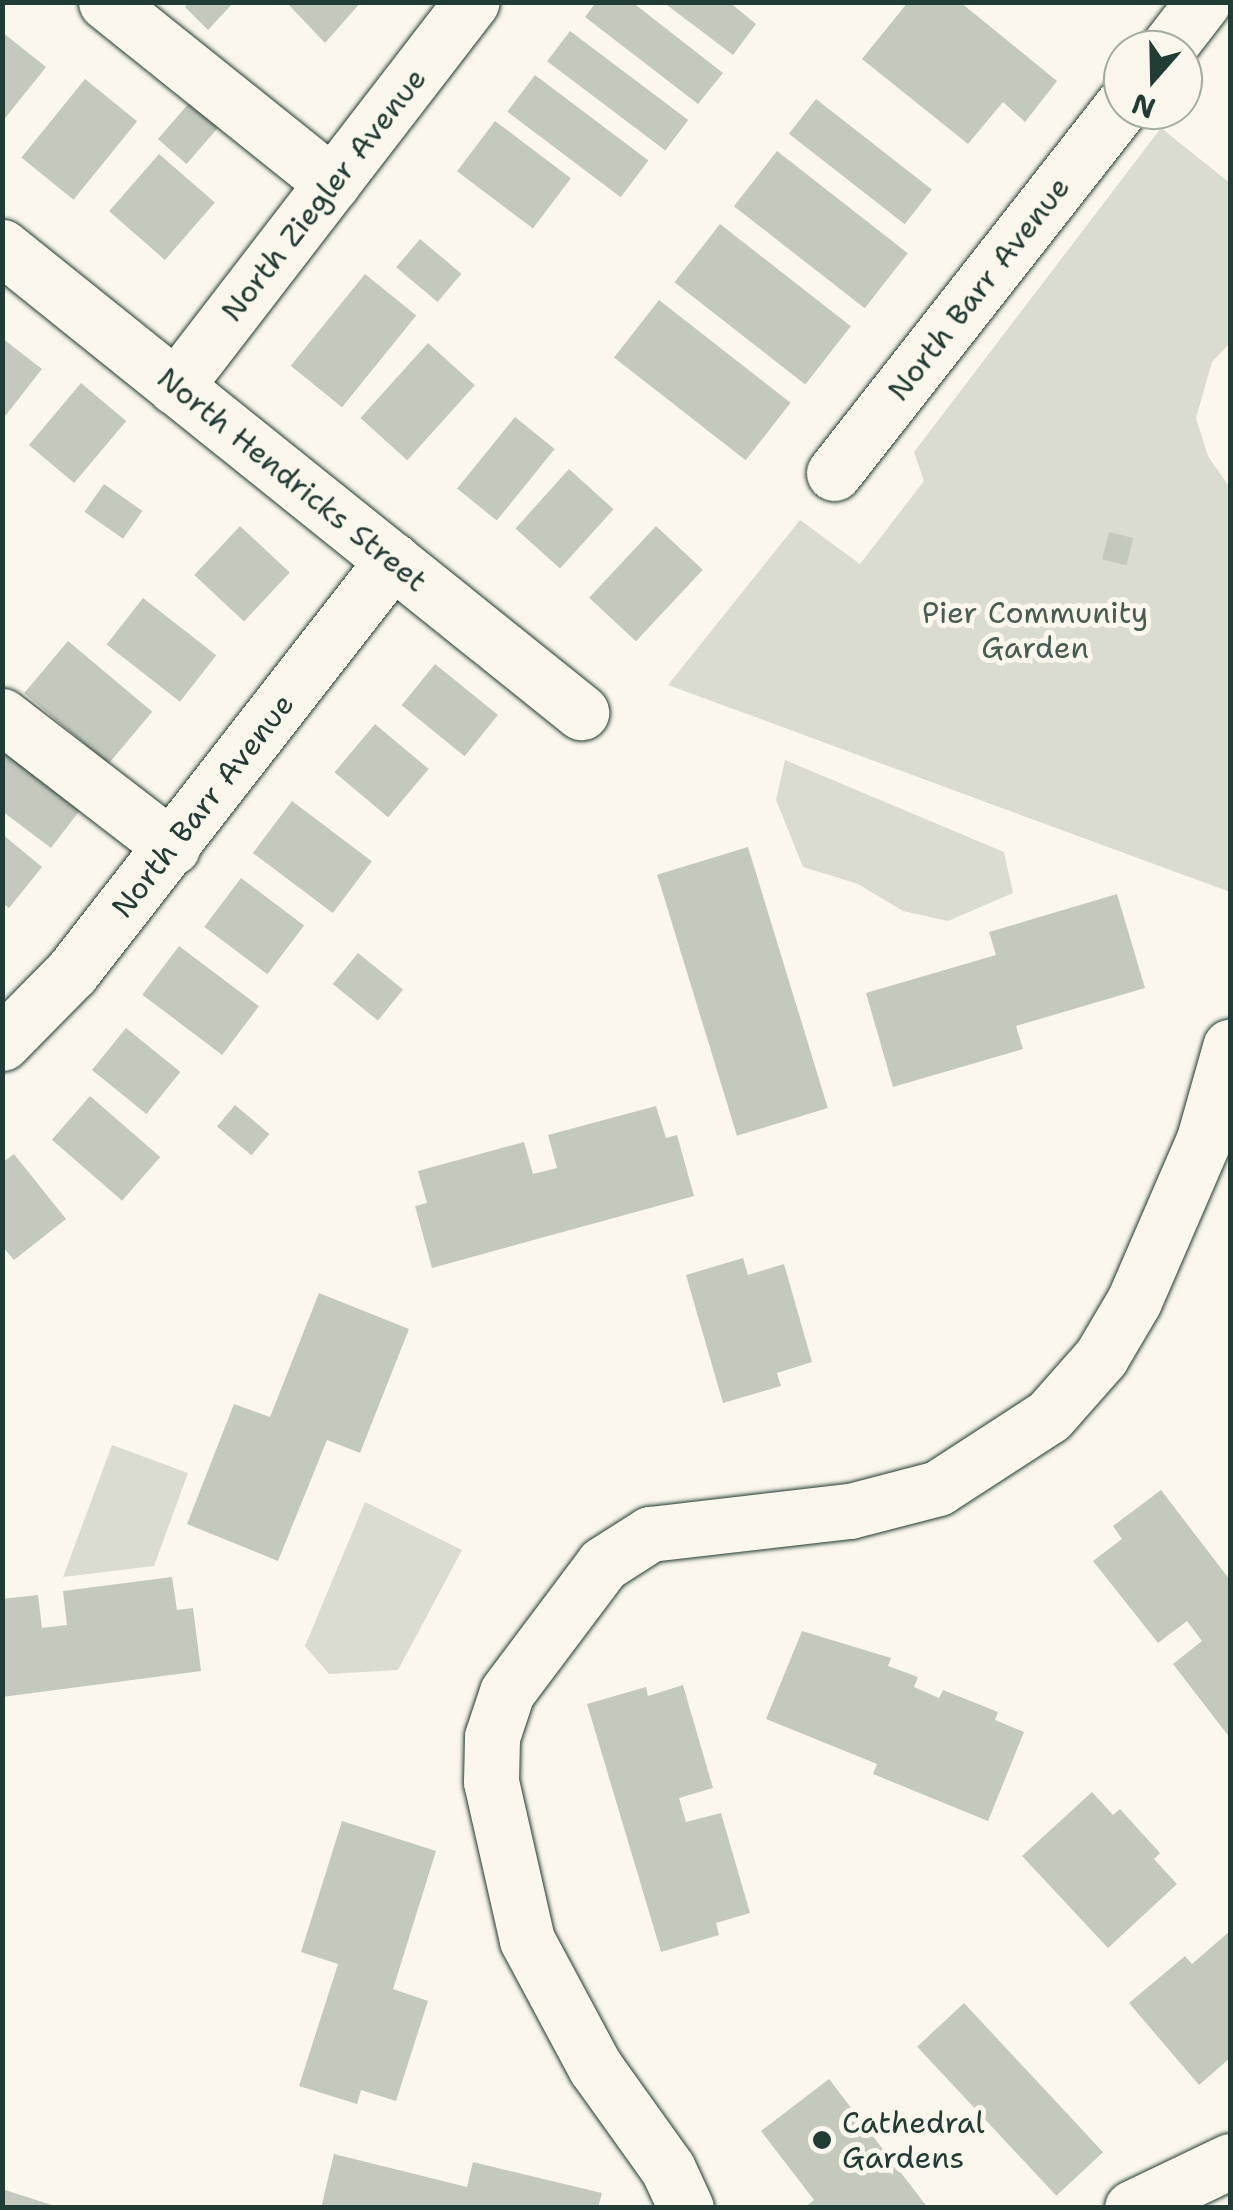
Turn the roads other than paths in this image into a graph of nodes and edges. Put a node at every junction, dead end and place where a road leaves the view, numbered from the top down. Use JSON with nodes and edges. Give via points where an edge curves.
{"nodes":[{"id":1,"x":106,"y":2,"type":"edge"},
{"id":2,"x":472,"y":2,"type":"edge"},
{"id":3,"x":1203,"y":2,"type":"edge"},
{"id":4,"x":1181,"y":30,"type":"edge"},
{"id":5,"x":1103,"y":130,"type":"edge"},
{"id":6,"x":332,"y":183,"type":"junction"},
{"id":7,"x":2,"y":247,"type":"edge"},
{"id":8,"x":175,"y":387,"type":"junction"},
{"id":9,"x":834,"y":473,"type":"dead end"},
{"id":10,"x":393,"y":560,"type":"junction"},
{"id":11,"x":582,"y":712,"type":"dead end"},
{"id":12,"x":2,"y":716,"type":"edge"},
{"id":13,"x":172,"y":847,"type":"junction"},
{"id":14,"x":2,"y":1043,"type":"edge"},
{"id":15,"x":1230,"y":1047,"type":"edge"},
{"id":16,"x":1230,"y":2160,"type":"edge"},
{"id":17,"x":686,"y":2208,"type":"edge"},
{"id":18,"x":1132,"y":2208,"type":"edge"}],
"edges":[{"from":1,"to":6,"type":"street"},
{"from":2,"to":6,"type":"street","name":"North Ziegler Avenue"},
{"from":3,"to":4,"type":"street"},
{"from":5,"to":9,"type":"street","name":"North Barr Avenue"},
{"from":6,"to":8,"type":"street","name":"North Ziegler Avenue"},
{"from":7,"to":8,"type":"street","name":"North Hendricks Street"},
{"from":8,"to":10,"type":"street","name":"North Hendricks Street"},
{"from":10,"to":11,"type":"street","name":"North Hendricks Street"},
{"from":10,"to":13,"type":"street","name":"North Barr Avenue"},
{"from":12,"to":13,"type":"street"},
{"from":13,"to":14,"type":"street","name":"North Barr Avenue","via":[[72,972]]},
{"from":15,"to":17,"type":"street","via":[[1204,1138],[1134,1301],[1101,1358],[1049,1416],[938,1488],[850,1511],[650,1534],[603,1564],[507,1692],[492,1737],[492,1782],[527,1940],[595,2067],[668,2169]]},
{"from":16,"to":18,"type":"street"}]}
